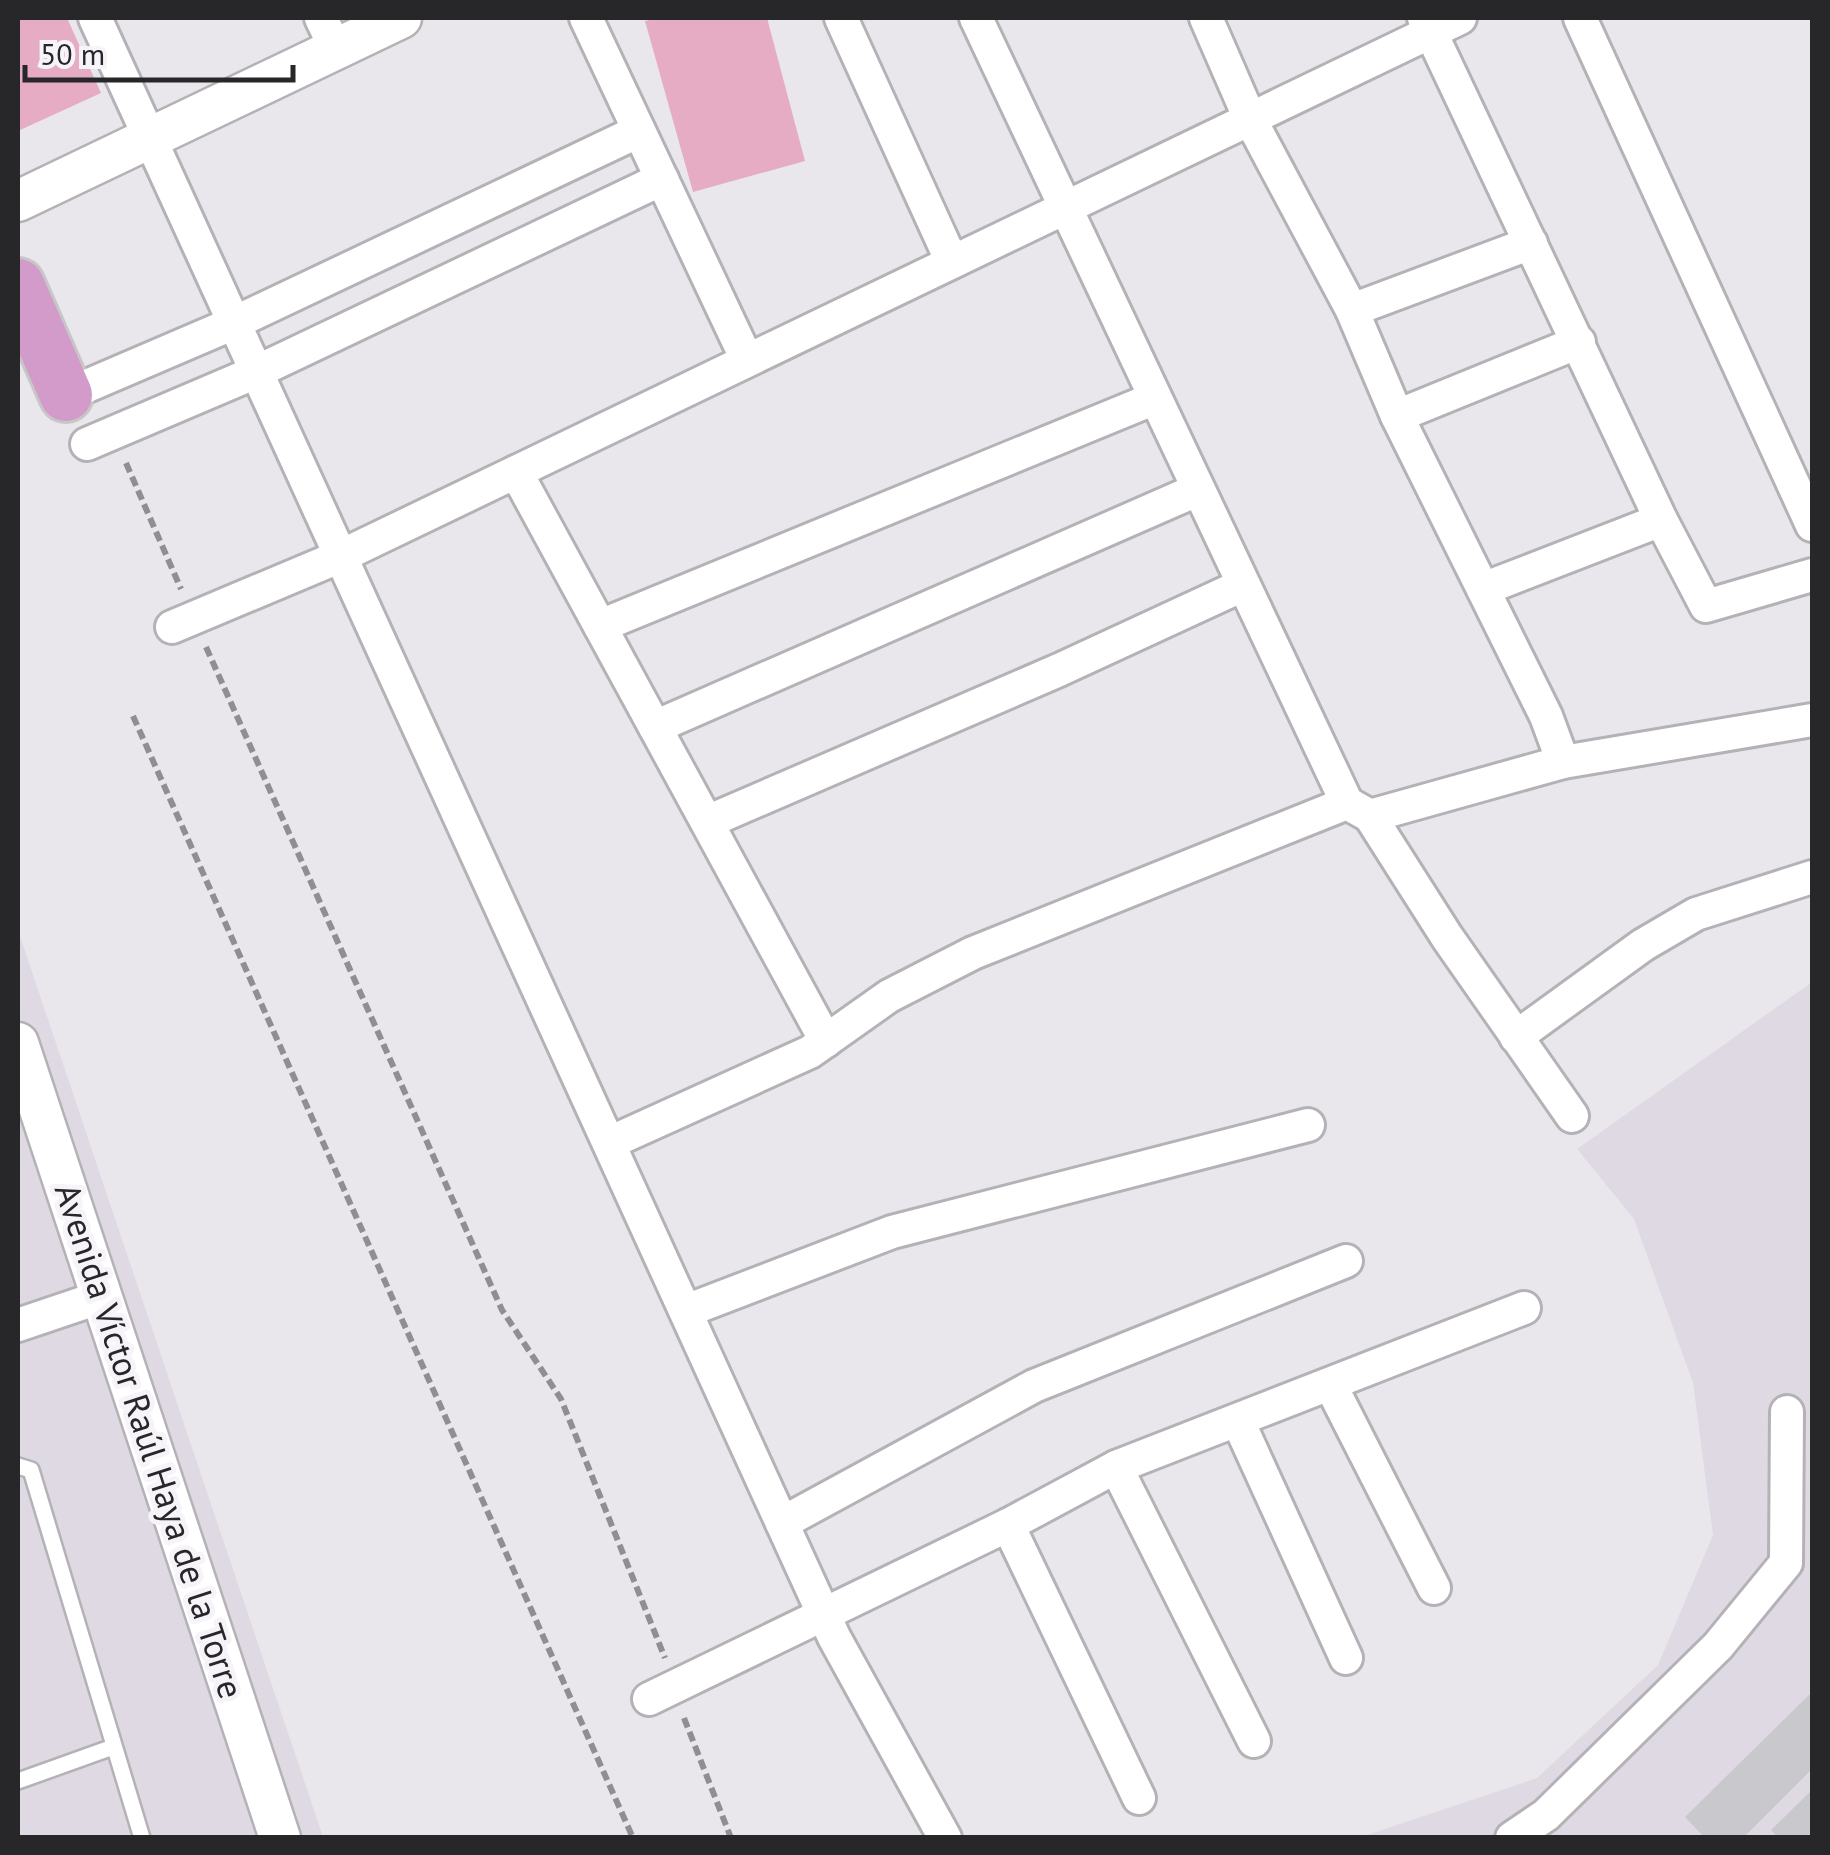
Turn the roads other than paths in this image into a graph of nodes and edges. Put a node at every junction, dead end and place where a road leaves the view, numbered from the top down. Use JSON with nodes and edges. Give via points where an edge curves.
{"nodes":[{"id":1,"x":95,"y":18,"type":"edge"},
{"id":2,"x":401,"y":18,"type":"edge"},
{"id":3,"x":586,"y":18,"type":"edge"},
{"id":4,"x":841,"y":18,"type":"edge"},
{"id":5,"x":976,"y":18,"type":"edge"},
{"id":6,"x":1206,"y":18,"type":"edge"},
{"id":7,"x":1580,"y":18,"type":"edge"},
{"id":8,"x":1438,"y":22,"type":"edge"},
{"id":9,"x":328,"y":33,"type":"edge"},
{"id":10,"x":1250,"y":118,"type":"junction"},
{"id":11,"x":640,"y":131,"type":"junction"},
{"id":12,"x":150,"y":138,"type":"junction"},
{"id":13,"x":662,"y":180,"type":"junction"},
{"id":14,"x":18,"y":201,"type":"edge"},
{"id":15,"x":1063,"y":209,"type":"junction"},
{"id":16,"x":1531,"y":243,"type":"junction"},
{"id":17,"x":952,"y":262,"type":"junction"},
{"id":18,"x":18,"y":285,"type":"edge"},
{"id":19,"x":1352,"y":310,"type":"junction"},
{"id":20,"x":234,"y":323,"type":"junction"},
{"id":21,"x":1578,"y":342,"type":"junction"},
{"id":22,"x":747,"y":360,"type":"junction"},
{"id":23,"x":256,"y":372,"type":"junction"},
{"id":24,"x":66,"y":395,"type":"joint"},
{"id":25,"x":1154,"y":399,"type":"junction"},
{"id":26,"x":1397,"y":416,"type":"junction"},
{"id":27,"x":100,"y":438,"type":"road end"},
{"id":28,"x":516,"y":472,"type":"junction"},
{"id":29,"x":1197,"y":490,"type":"junction"},
{"id":30,"x":1660,"y":520,"type":"junction"},
{"id":31,"x":1812,"y":525,"type":"edge"},
{"id":32,"x":341,"y":556,"type":"junction"},
{"id":33,"x":1812,"y":575,"type":"edge"},
{"id":34,"x":1243,"y":585,"type":"junction"},
{"id":35,"x":1483,"y":589,"type":"junction"},
{"id":36,"x":182,"y":622,"type":"road end"},
{"id":37,"x":600,"y":626,"type":"junction"},
{"id":38,"x":1812,"y":720,"type":"edge"},
{"id":39,"x":655,"y":728,"type":"junction"},
{"id":40,"x":1563,"y":762,"type":"junction"},
{"id":41,"x":1358,"y":810,"type":"junction"},
{"id":42,"x":707,"y":822,"type":"junction"},
{"id":43,"x":1812,"y":877,"type":"edge"},
{"id":44,"x":1516,"y":1037,"type":"junction"},
{"id":45,"x":826,"y":1041,"type":"junction"},
{"id":46,"x":18,"y":1044,"type":"edge"},
{"id":47,"x":1572,"y":1116,"type":"dead end"},
{"id":48,"x":1308,"y":1125,"type":"dead end"},
{"id":49,"x":609,"y":1143,"type":"junction"},
{"id":50,"x":1346,"y":1261,"type":"dead end"},
{"id":51,"x":101,"y":1297,"type":"junction"},
{"id":52,"x":1524,"y":1308,"type":"dead end"},
{"id":53,"x":686,"y":1311,"type":"junction"},
{"id":54,"x":18,"y":1325,"type":"edge"},
{"id":55,"x":1331,"y":1386,"type":"junction"},
{"id":56,"x":1787,"y":1412,"type":"dead end"},
{"id":57,"x":1238,"y":1421,"type":"junction"},
{"id":58,"x":18,"y":1466,"type":"edge"},
{"id":59,"x":1116,"y":1467,"type":"junction"},
{"id":60,"x":782,"y":1523,"type":"junction"},
{"id":61,"x":1008,"y":1525,"type":"junction"},
{"id":62,"x":1434,"y":1588,"type":"dead end"},
{"id":63,"x":824,"y":1614,"type":"junction"},
{"id":64,"x":1346,"y":1658,"type":"dead end"},
{"id":65,"x":662,"y":1694,"type":"road end"},
{"id":66,"x":1254,"y":1741,"type":"dead end"},
{"id":67,"x":113,"y":1747,"type":"junction"},
{"id":68,"x":18,"y":1781,"type":"edge"},
{"id":69,"x":1140,"y":1798,"type":"dead end"},
{"id":70,"x":142,"y":1838,"type":"edge"},
{"id":71,"x":280,"y":1838,"type":"edge"},
{"id":72,"x":945,"y":1838,"type":"edge"},
{"id":73,"x":1512,"y":1838,"type":"edge"}],
"edges":[{"from":1,"to":12,"type":"street"},
{"from":2,"to":9,"type":"street"},
{"from":3,"to":11,"type":"street"},
{"from":4,"to":17,"type":"street"},
{"from":5,"to":15,"type":"street"},
{"from":6,"to":10,"type":"street"},
{"from":7,"to":31,"type":"street"},
{"from":8,"to":10,"type":"street"},
{"from":8,"to":16,"type":"street"},
{"from":9,"to":12,"type":"street"},
{"from":10,"to":15,"type":"street"},
{"from":10,"to":19,"type":"street"},
{"from":11,"to":13,"type":"street"},
{"from":11,"to":20,"type":"street"},
{"from":12,"to":14,"type":"street"},
{"from":12,"to":20,"type":"street"},
{"from":13,"to":22,"type":"street"},
{"from":13,"to":23,"type":"street"},
{"from":15,"to":17,"type":"street"},
{"from":15,"to":25,"type":"street"},
{"from":16,"to":19,"type":"street"},
{"from":16,"to":21,"type":"street"},
{"from":17,"to":22,"type":"street"},
{"from":18,"to":24,"type":"highway"},
{"from":19,"to":26,"type":"street"},
{"from":20,"to":23,"type":"street"},
{"from":20,"to":24,"type":"street"},
{"from":21,"to":26,"type":"street"},
{"from":21,"to":30,"type":"street"},
{"from":22,"to":28,"type":"street"},
{"from":23,"to":27,"type":"street"},
{"from":23,"to":32,"type":"street"},
{"from":25,"to":29,"type":"street"},
{"from":25,"to":37,"type":"street"},
{"from":26,"to":35,"type":"street"},
{"from":28,"to":32,"type":"street"},
{"from":28,"to":37,"type":"street"},
{"from":29,"to":34,"type":"street"},
{"from":29,"to":39,"type":"street"},
{"from":30,"to":33,"type":"street","via":[[1706,606]]},
{"from":30,"to":35,"type":"street"},
{"from":32,"to":36,"type":"street"},
{"from":32,"to":49,"type":"street"},
{"from":34,"to":41,"type":"street"},
{"from":34,"to":42,"type":"street"},
{"from":35,"to":40,"type":"street"},
{"from":37,"to":39,"type":"street"},
{"from":38,"to":40,"type":"street"},
{"from":39,"to":42,"type":"street"},
{"from":40,"to":41,"type":"street"},
{"from":41,"to":44,"type":"street"},
{"from":41,"to":45,"type":"street","via":[[973,953],[889,996]]},
{"from":42,"to":45,"type":"street"},
{"from":43,"to":44,"type":"street","via":[[1696,914]]},
{"from":44,"to":47,"type":"street"},
{"from":45,"to":49,"type":"street"},
{"from":46,"to":51,"type":"street","name":"Avenida Víctor Raúl Haya de la Torre"},
{"from":48,"to":53,"type":"street","via":[[892,1232]]},
{"from":49,"to":53,"type":"street"},
{"from":50,"to":60,"type":"street","via":[[1034,1386]]},
{"from":51,"to":54,"type":"street"},
{"from":51,"to":71,"type":"street","name":"Avenida Víctor Raúl Haya de la Torre"},
{"from":52,"to":55,"type":"street"},
{"from":53,"to":60,"type":"street"},
{"from":55,"to":57,"type":"street"},
{"from":55,"to":62,"type":"street"},
{"from":56,"to":73,"type":"street","via":[[1786,1563],[1718,1646],[1546,1815]]},
{"from":57,"to":59,"type":"street"},
{"from":57,"to":64,"type":"street"},
{"from":58,"to":67,"type":"lane","via":[[31,1470]]},
{"from":59,"to":61,"type":"street"},
{"from":59,"to":66,"type":"street"},
{"from":60,"to":63,"type":"street"},
{"from":61,"to":63,"type":"street"},
{"from":61,"to":69,"type":"street"},
{"from":63,"to":65,"type":"street"},
{"from":63,"to":72,"type":"street"},
{"from":67,"to":68,"type":"lane"},
{"from":67,"to":70,"type":"lane"}]}
